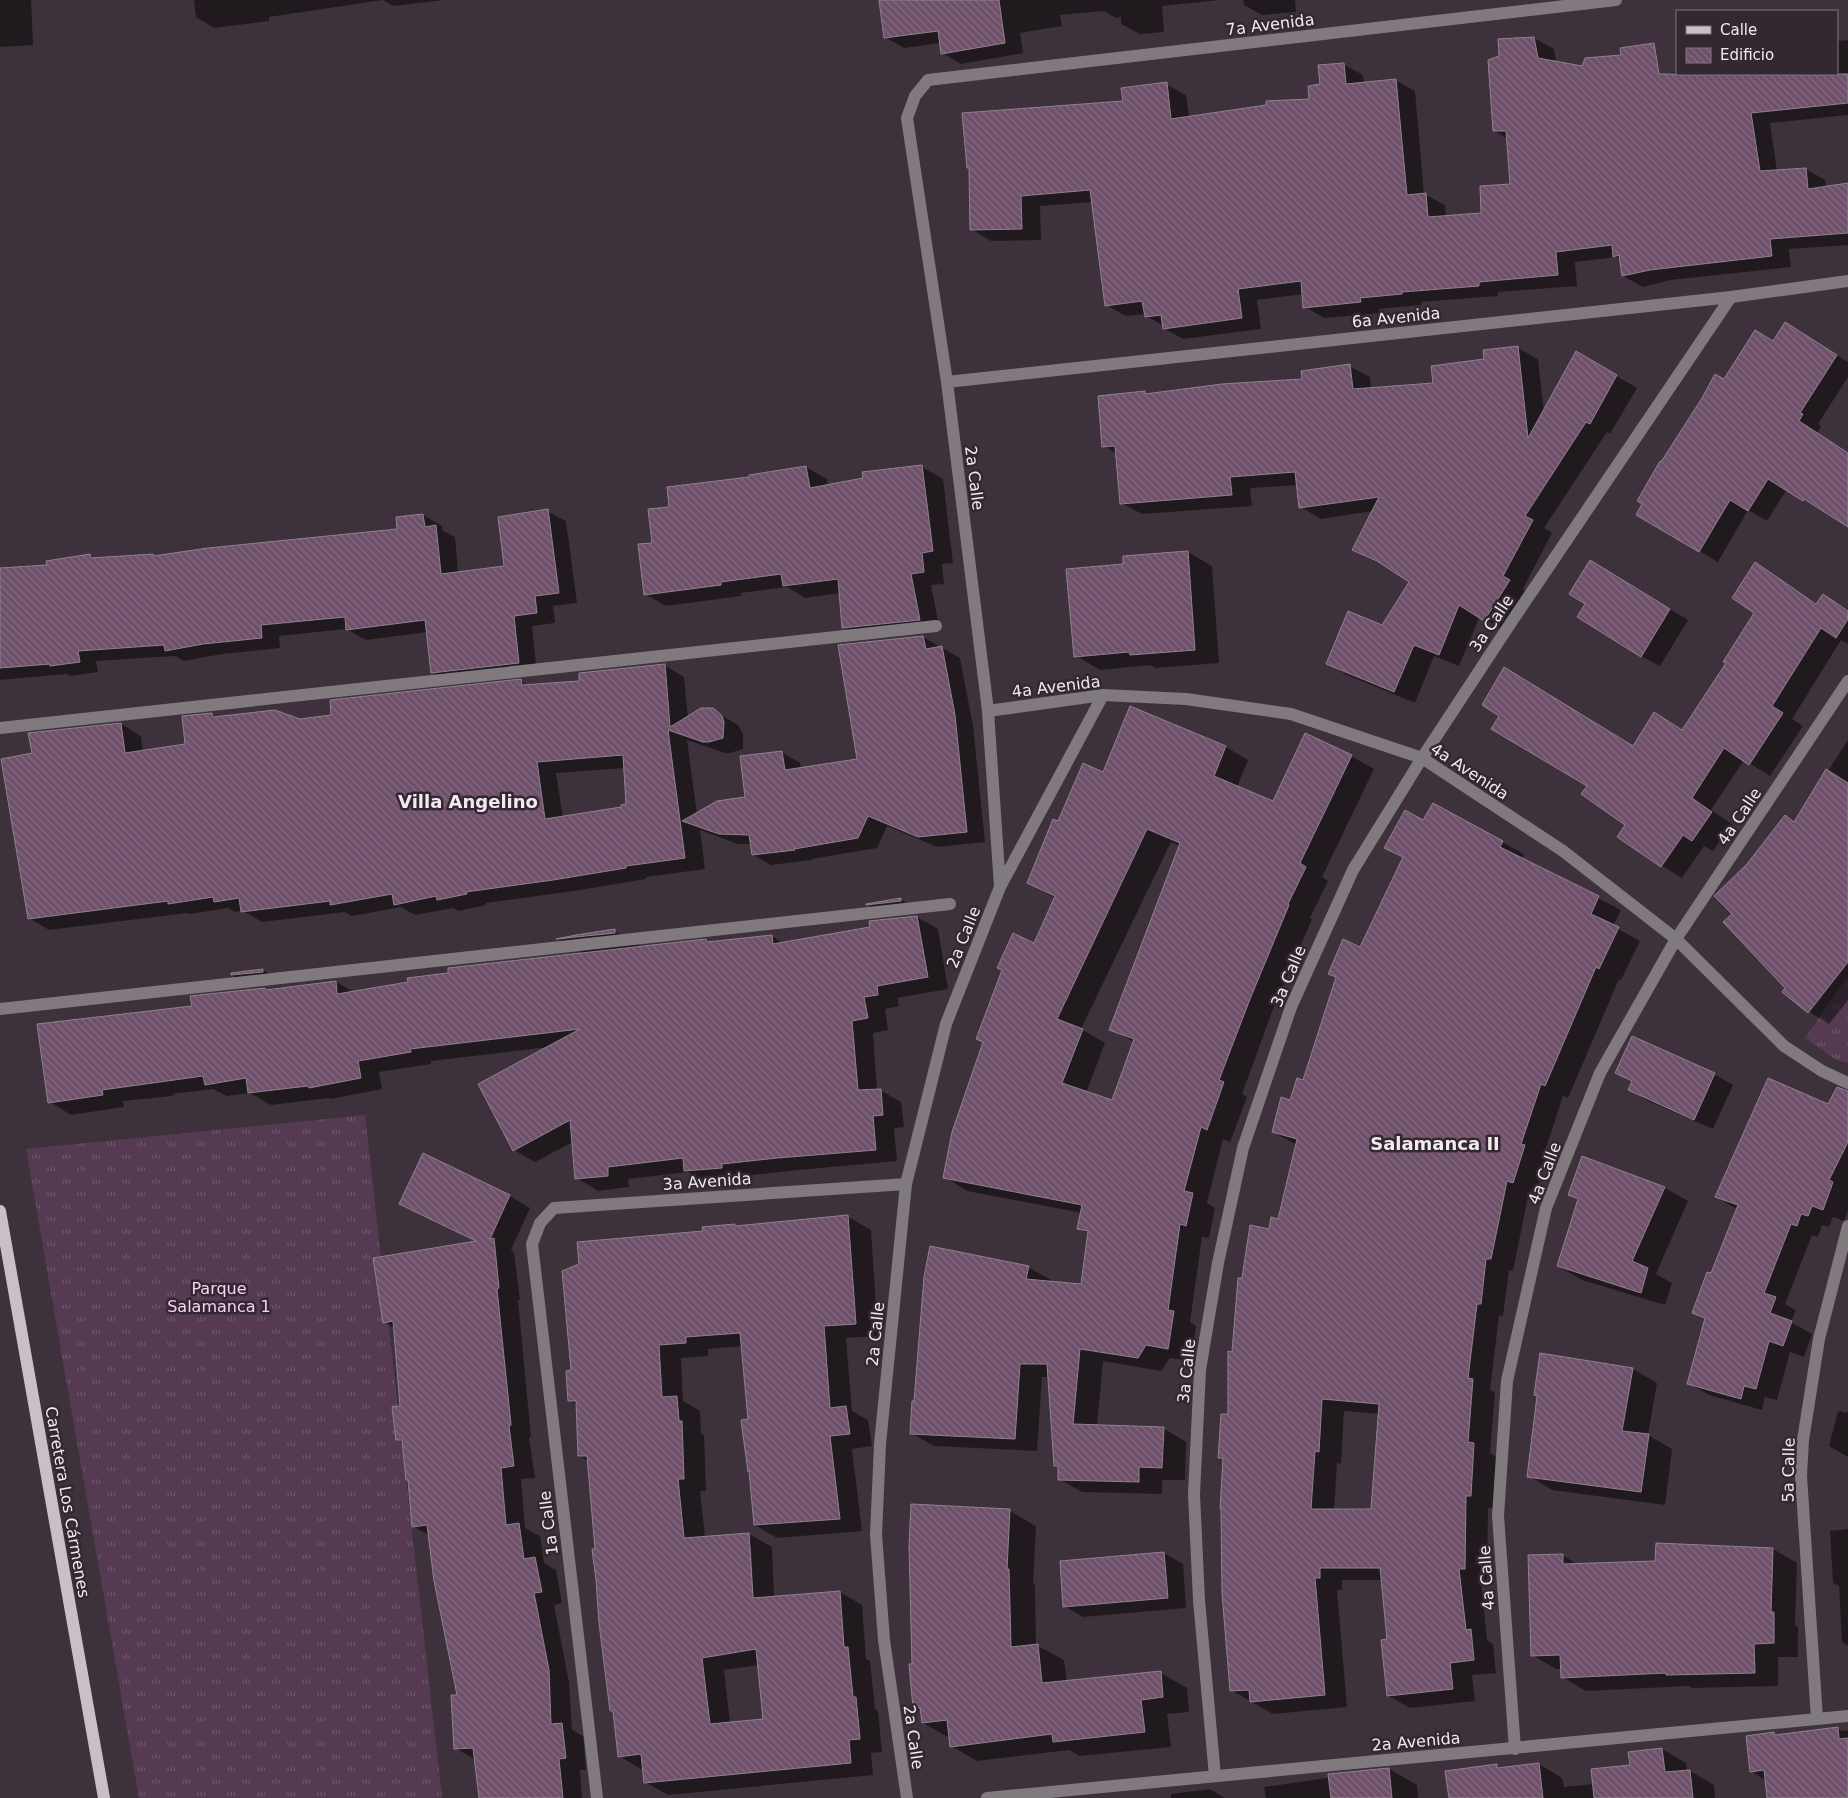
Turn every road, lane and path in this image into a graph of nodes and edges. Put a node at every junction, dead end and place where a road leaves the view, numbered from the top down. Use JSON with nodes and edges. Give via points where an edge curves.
{"nodes":[{"id":1,"x":1616,"y":0,"type":"edge"},
{"id":2,"x":928,"y":80,"type":"joint"},
{"id":3,"x":1848,"y":281,"type":"edge"},
{"id":4,"x":1731,"y":297,"type":"junction"},
{"id":5,"x":947,"y":382,"type":"junction"},
{"id":6,"x":936,"y":626,"type":"dead end"},
{"id":7,"x":1848,"y":681,"type":"edge"},
{"id":8,"x":1103,"y":695,"type":"junction"},
{"id":9,"x":988,"y":711,"type":"junction"},
{"id":10,"x":0,"y":728,"type":"edge"},
{"id":11,"x":1422,"y":758,"type":"junction"},
{"id":12,"x":1000,"y":887,"type":"junction"},
{"id":13,"x":950,"y":904,"type":"dead end"},
{"id":14,"x":1676,"y":939,"type":"junction"},
{"id":15,"x":0,"y":1009,"type":"edge"},
{"id":16,"x":1848,"y":1083,"type":"edge"},
{"id":17,"x":906,"y":1184,"type":"junction"},
{"id":18,"x":0,"y":1211,"type":"edge"},
{"id":19,"x":1848,"y":1226,"type":"edge"},
{"id":20,"x":532,"y":1244,"type":"joint"},
{"id":21,"x":1848,"y":1716,"type":"edge"},
{"id":22,"x":1817,"y":1719,"type":"junction"},
{"id":23,"x":1515,"y":1749,"type":"junction"},
{"id":24,"x":1215,"y":1776,"type":"junction"},
{"id":25,"x":104,"y":1798,"type":"edge"},
{"id":26,"x":597,"y":1798,"type":"edge"},
{"id":27,"x":907,"y":1798,"type":"edge"},
{"id":28,"x":987,"y":1798,"type":"edge"}],
"edges":[{"from":1,"to":2,"type":"street","name":"7a Avenida"},
{"from":2,"to":5,"type":"street","name":"2a Calle","via":[[914,96],[907,118]]},
{"from":3,"to":4,"type":"street","name":"6a Avenida"},
{"from":4,"to":5,"type":"street","name":"6a Avenida"},
{"from":4,"to":11,"type":"street","name":"3a Calle"},
{"from":5,"to":9,"type":"street","name":"2a Calle"},
{"from":6,"to":10,"type":"street"},
{"from":7,"to":14,"type":"street","name":"4a Calle"},
{"from":8,"to":9,"type":"street","name":"4a Avenida"},
{"from":8,"to":11,"type":"street","name":"4a Avenida","via":[[1186,699],[1291,714]]},
{"from":8,"to":12,"type":"street","name":"2a Calle"},
{"from":9,"to":12,"type":"street","name":"2a Calle"},
{"from":11,"to":14,"type":"street","name":"4a Avenida","via":[[1563,851]]},
{"from":11,"to":24,"type":"street","name":"3a Calle","via":[[1353,870],[1291,1007],[1243,1148],[1218,1262],[1200,1370],[1194,1494],[1199,1600]]},
{"from":12,"to":17,"type":"street","name":"2a Calle","via":[[946,1024]]},
{"from":13,"to":15,"type":"street"},
{"from":14,"to":16,"type":"street","name":"4a Avenida","via":[[1784,1046],[1822,1071]]},
{"from":14,"to":23,"type":"street","name":"4a Calle","via":[[1600,1073],[1546,1208],[1507,1381],[1498,1516]]},
{"from":17,"to":20,"type":"street","name":"3a Avenida","via":[[554,1208],[540,1223]]},
{"from":17,"to":27,"type":"street","name":"2a Calle","via":[[880,1444],[876,1535],[884,1640]]},
{"from":18,"to":25,"type":"main road","name":"Carretera Los Cármenes"},
{"from":19,"to":22,"type":"street","name":"5a Calle","via":[[1819,1339],[1803,1440],[1801,1476]]},
{"from":20,"to":26,"type":"street","name":"1a Calle"},
{"from":21,"to":22,"type":"street","name":"2a Avenida"},
{"from":22,"to":23,"type":"street","name":"2a Avenida"},
{"from":23,"to":24,"type":"street","name":"2a Avenida"},
{"from":24,"to":28,"type":"street","name":"2a Avenida"}]}
